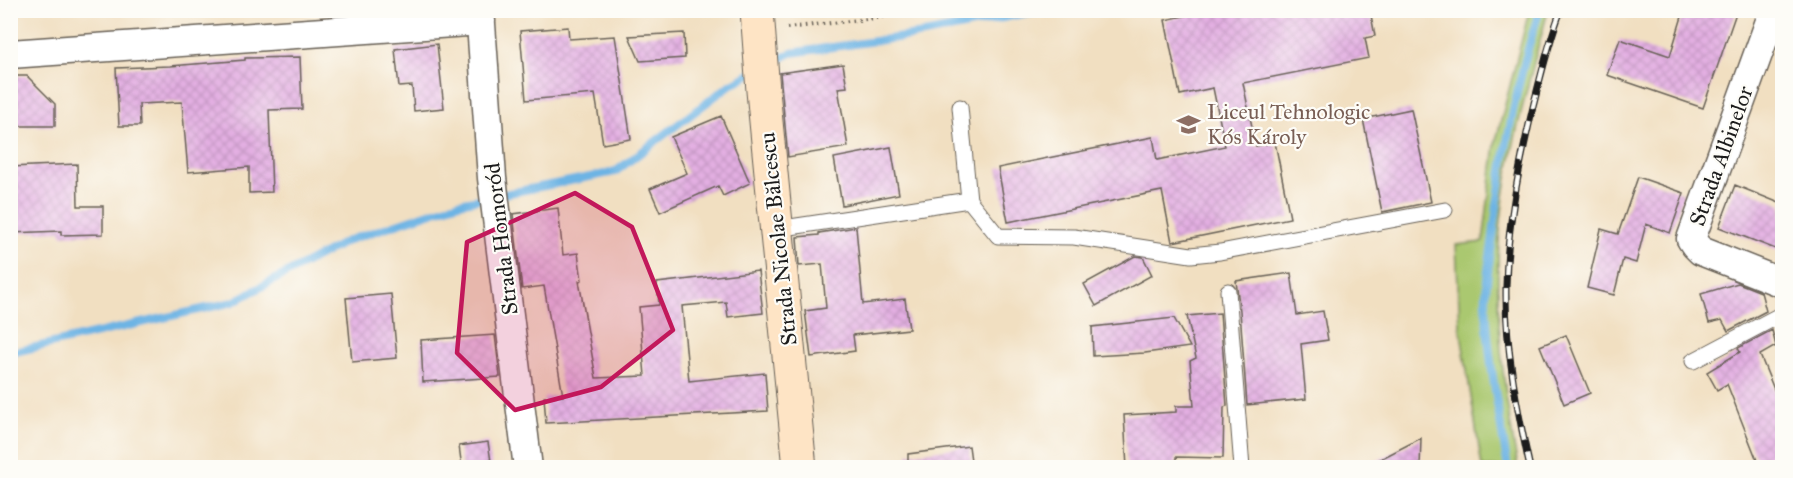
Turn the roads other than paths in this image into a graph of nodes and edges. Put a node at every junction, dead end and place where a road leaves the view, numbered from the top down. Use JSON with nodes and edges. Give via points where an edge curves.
{"nodes":[{"id":1,"x":1773,"y":14,"type":"edge"},
{"id":2,"x":481,"y":16,"type":"edge"},
{"id":3,"x":758,"y":25,"type":"edge"},
{"id":4,"x":10,"y":54,"type":"edge"},
{"id":5,"x":960,"y":106,"type":"dead end"},
{"id":6,"x":969,"y":200,"type":"junction"},
{"id":7,"x":1445,"y":210,"type":"dead end"},
{"id":8,"x":777,"y":229,"type":"junction"},
{"id":9,"x":1782,"y":283,"type":"edge"},
{"id":10,"x":1228,"y":291,"type":"dead end"},
{"id":11,"x":1782,"y":315,"type":"edge"},
{"id":12,"x":1693,"y":361,"type":"dead end"},
{"id":13,"x":528,"y":468,"type":"edge"},
{"id":14,"x":800,"y":468,"type":"edge"},
{"id":15,"x":1242,"y":468,"type":"edge"}],
"edges":[{"from":1,"to":9,"type":"street","name":"Strada Albinelor","via":[[1691,238],[1701,251]]},
{"from":2,"to":4,"type":"street"},
{"from":2,"to":13,"type":"street","name":"Strada Homoród","via":[[492,178]]},
{"from":3,"to":8,"type":"main road","name":"Strada Nicolae Bălcescu"},
{"from":5,"to":6,"type":"lane"},
{"from":6,"to":7,"type":"lane","via":[[998,236],[1074,237],[1191,255]]},
{"from":6,"to":8,"type":"lane"},
{"from":8,"to":14,"type":"main road","name":"Strada Nicolae Bălcescu"},
{"from":10,"to":15,"type":"lane"},
{"from":11,"to":12,"type":"lane"}]}
